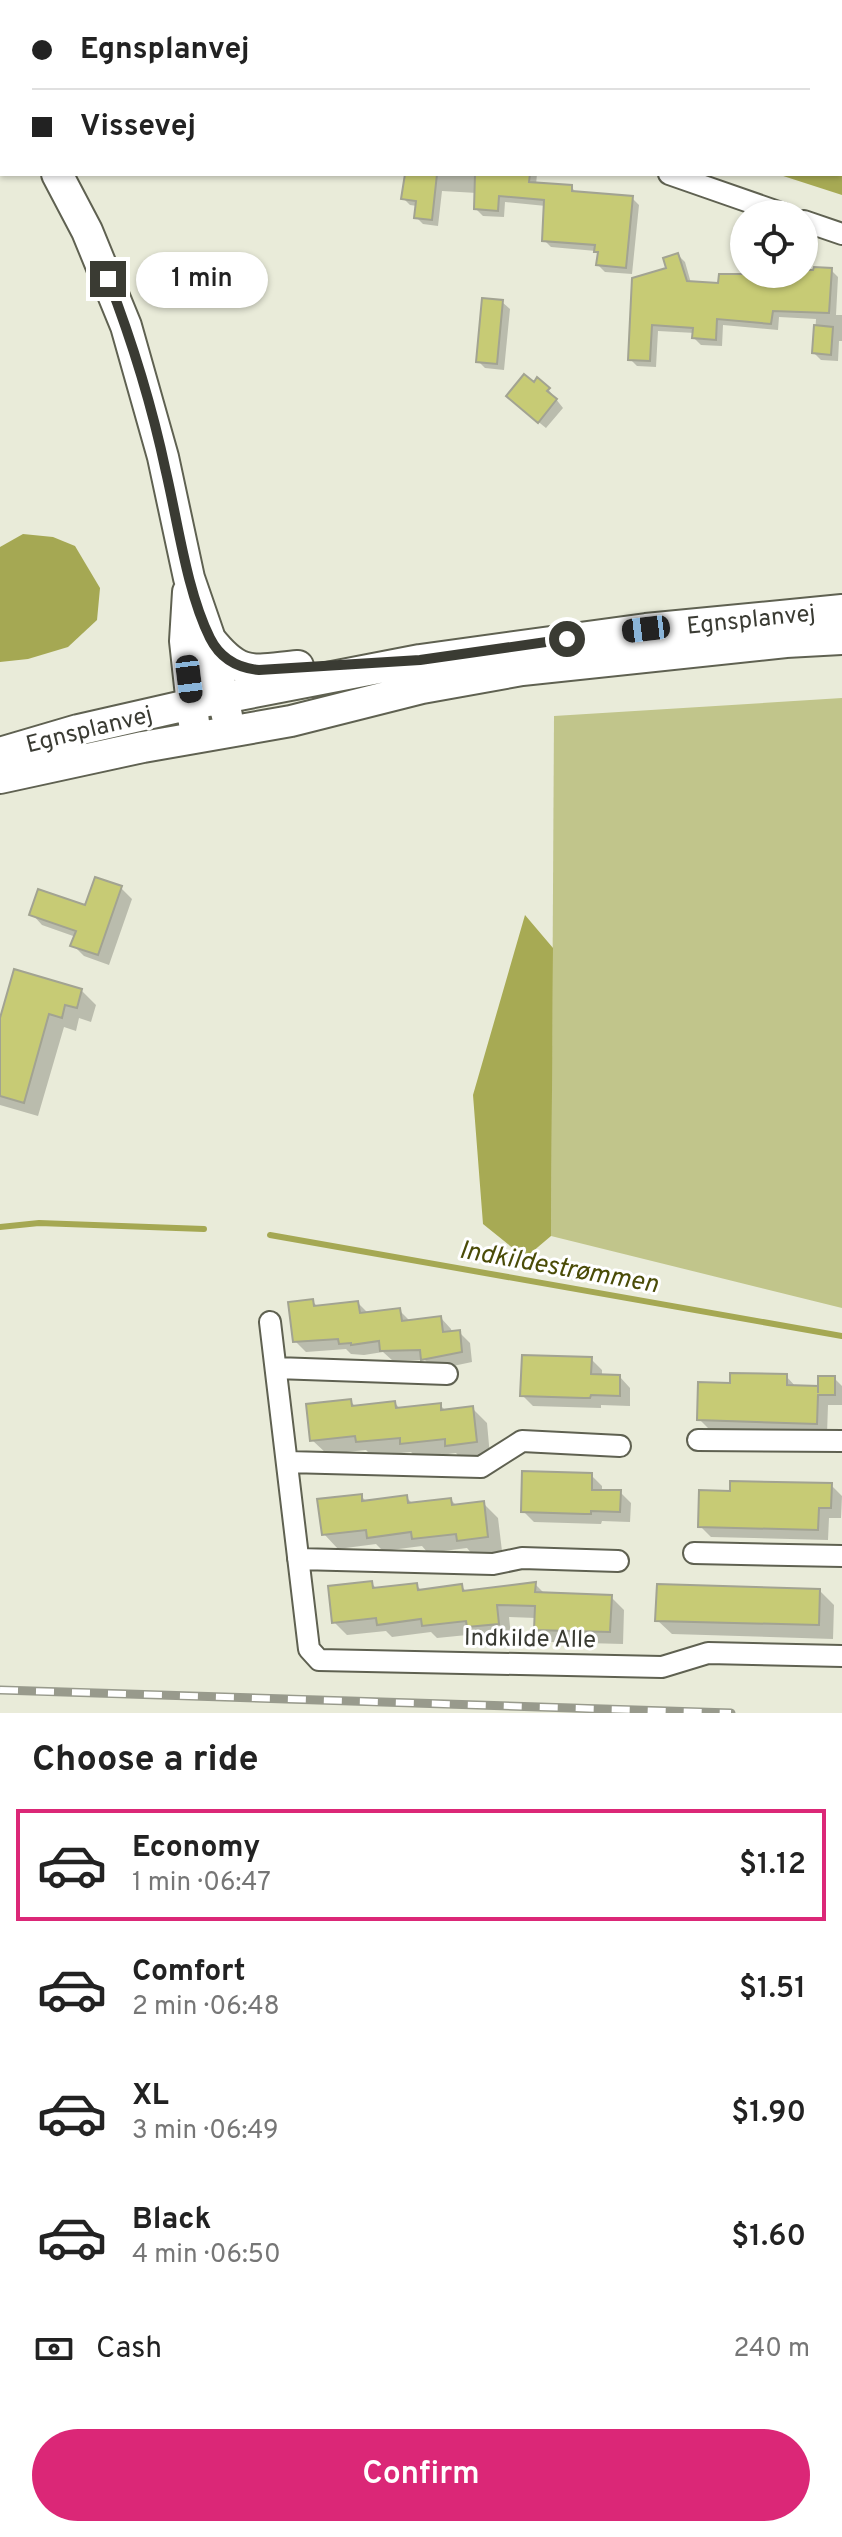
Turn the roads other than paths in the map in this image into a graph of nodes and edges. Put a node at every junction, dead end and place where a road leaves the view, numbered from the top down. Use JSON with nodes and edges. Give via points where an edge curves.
{"nodes":[{"id":1,"x":61,"y":176,"type":"edge"},
{"id":2,"x":675,"y":176,"type":"edge"},
{"id":3,"x":744,"y":200,"type":"edge"},
{"id":4,"x":818,"y":226,"type":"edge"},
{"id":5,"x":842,"y":234,"type":"edge"},
{"id":6,"x":189,"y":578,"type":"junction"},
{"id":7,"x":842,"y":610,"type":"edge"},
{"id":8,"x":210,"y":639,"type":"junction"},
{"id":9,"x":842,"y":639,"type":"edge"},
{"id":10,"x":420,"y":660,"type":"junction"},
{"id":11,"x":223,"y":698,"type":"junction"},
{"id":12,"x":194,"y":721,"type":"junction"},
{"id":13,"x":231,"y":732,"type":"junction"},
{"id":14,"x":2,"y":769,"type":"edge"},
{"id":15,"x":270,"y":1322,"type":"dead end"},
{"id":16,"x":276,"y":1368,"type":"junction"},
{"id":17,"x":447,"y":1374,"type":"dead end"},
{"id":18,"x":698,"y":1440,"type":"dead end"},
{"id":19,"x":842,"y":1441,"type":"edge"},
{"id":20,"x":620,"y":1446,"type":"dead end"},
{"id":21,"x":287,"y":1462,"type":"junction"},
{"id":22,"x":694,"y":1553,"type":"dead end"},
{"id":23,"x":842,"y":1556,"type":"edge"},
{"id":24,"x":298,"y":1559,"type":"junction"},
{"id":25,"x":618,"y":1561,"type":"dead end"},
{"id":26,"x":842,"y":1656,"type":"edge"}],
"edges":[{"from":1,"to":6,"type":"main road","via":[[126,326],[163,457]]},
{"from":2,"to":3,"type":"street"},
{"from":4,"to":5,"type":"street"},
{"from":6,"to":8,"type":"main road"},
{"from":6,"to":12,"type":"main road","via":[[185,641]]},
{"from":7,"to":10,"type":"main road","name":"Egnsplanvej","via":[[646,629]]},
{"from":8,"to":10,"type":"main road","via":[[244,669]]},
{"from":8,"to":11,"type":"main road"},
{"from":9,"to":13,"type":"main road","name":"Egnsplanvej","via":[[522,670]]},
{"from":10,"to":11,"type":"main road","name":"Egnsplanvej"},
{"from":11,"to":12,"type":"main road","name":"Egnsplanvej"},
{"from":11,"to":13,"type":"main road"},
{"from":12,"to":13,"type":"main road","name":"Egnsplanvej"},
{"from":12,"to":14,"type":"main road","name":"Egnsplanvej"},
{"from":15,"to":16,"type":"street","name":"Indkilde Alle"},
{"from":16,"to":17,"type":"street"},
{"from":16,"to":21,"type":"street","name":"Indkilde Alle"},
{"from":18,"to":19,"type":"street"},
{"from":20,"to":21,"type":"street","via":[[522,1441],[481,1467]]},
{"from":21,"to":24,"type":"street","name":"Indkilde Alle"},
{"from":22,"to":23,"type":"street"},
{"from":24,"to":25,"type":"street"},
{"from":24,"to":26,"type":"street","name":"Indkilde Alle","via":[[309,1649],[319,1660],[662,1667],[708,1653]]}]}
